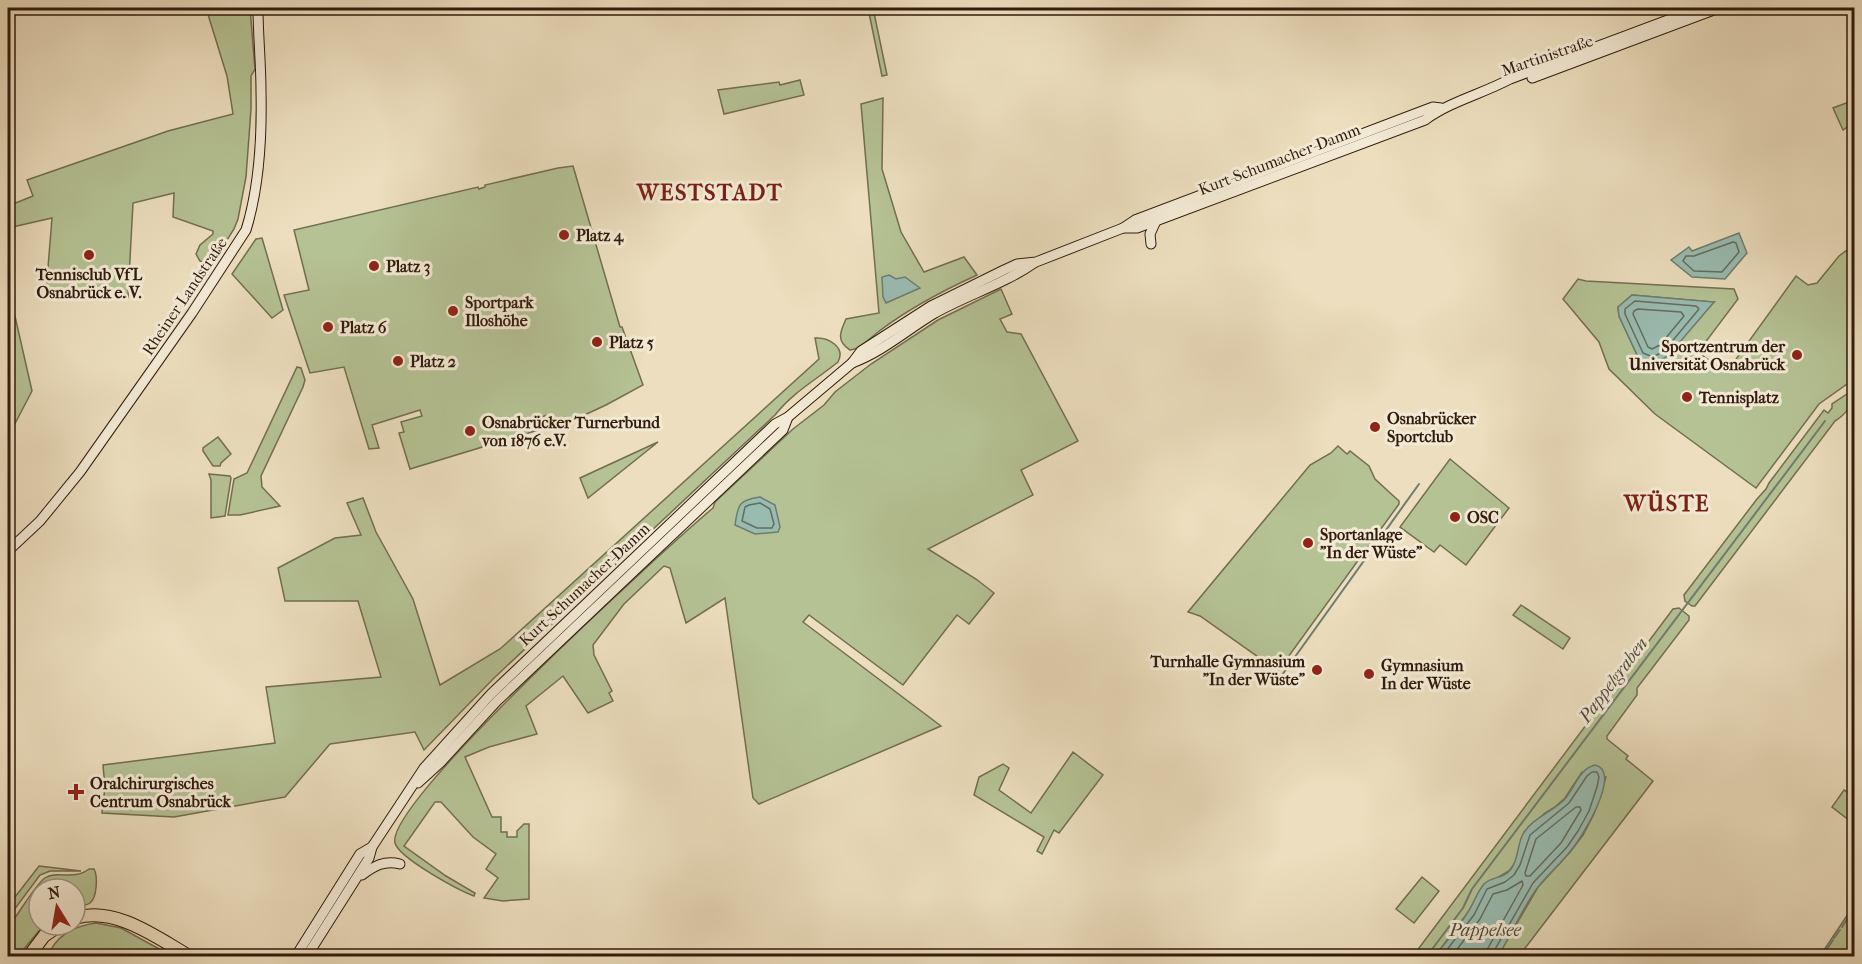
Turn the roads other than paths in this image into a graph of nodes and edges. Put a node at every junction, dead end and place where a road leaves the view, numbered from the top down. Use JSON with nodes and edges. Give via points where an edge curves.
{"nodes":[{"id":1,"x":258,"y":8,"type":"edge"},
{"id":2,"x":1700,"y":8,"type":"edge"},
{"id":3,"x":1719,"y":8,"type":"edge"},
{"id":4,"x":1492,"y":89,"type":"junction"},
{"id":5,"x":1442,"y":108,"type":"junction"},
{"id":6,"x":1156,"y":221,"type":"junction"},
{"id":7,"x":1123,"y":228,"type":"junction"},
{"id":8,"x":1151,"y":244,"type":"dead end"},
{"id":9,"x":8,"y":551,"type":"edge"},
{"id":10,"x":372,"y":848,"type":"junction"},
{"id":11,"x":400,"y":864,"type":"dead end"},
{"id":12,"x":355,"y":880,"type":"junction"},
{"id":13,"x":87,"y":916,"type":"edge"},
{"id":14,"x":43,"y":937,"type":"edge"},
{"id":15,"x":53,"y":937,"type":"edge"},
{"id":16,"x":29,"y":957,"type":"edge"},
{"id":17,"x":41,"y":957,"type":"edge"},
{"id":18,"x":189,"y":957,"type":"edge"},
{"id":19,"x":296,"y":957,"type":"edge"},
{"id":20,"x":307,"y":957,"type":"edge"}],
"edges":[{"from":1,"to":9,"type":"main road","name":"Rheiner Landstraße","via":[[261,113],[256,176],[246,230],[74,481]]},
{"from":2,"to":4,"type":"main road","name":"Martinistraße"},
{"from":3,"to":4,"type":"main road","name":"Martinistraße"},
{"from":4,"to":5,"type":"main road","name":"Kurt-Schumacher-Damm"},
{"from":5,"to":6,"type":"main road","name":"Kurt-Schumacher-Damm","via":[[1425,120]]},
{"from":5,"to":7,"type":"main road","name":"Kurt-Schumacher-Damm","via":[[1418,112],[1130,221]]},
{"from":6,"to":7,"type":"main road","name":"Kurt-Schumacher-Damm"},
{"from":6,"to":8,"type":"main road","via":[[1150,234]]},
{"from":7,"to":10,"type":"main road","name":"Kurt-Schumacher-Damm","via":[[1036,262],[1004,270],[931,306],[861,351],[852,363],[775,424],[491,693],[431,760]]},
{"from":10,"to":12,"type":"main road","name":"Kurt-Schumacher-Damm"},
{"from":10,"to":19,"type":"main road","name":"Kurt-Schumacher-Damm","via":[[360,854]]},
{"from":11,"to":12,"type":"main road","via":[[379,864]]},
{"from":12,"to":20,"type":"main road","name":"Kurt-Schumacher-Damm"},
{"from":13,"to":18,"type":"highway","via":[[125,922]]},
{"from":14,"to":16,"type":"highway"},
{"from":15,"to":17,"type":"highway"}]}
